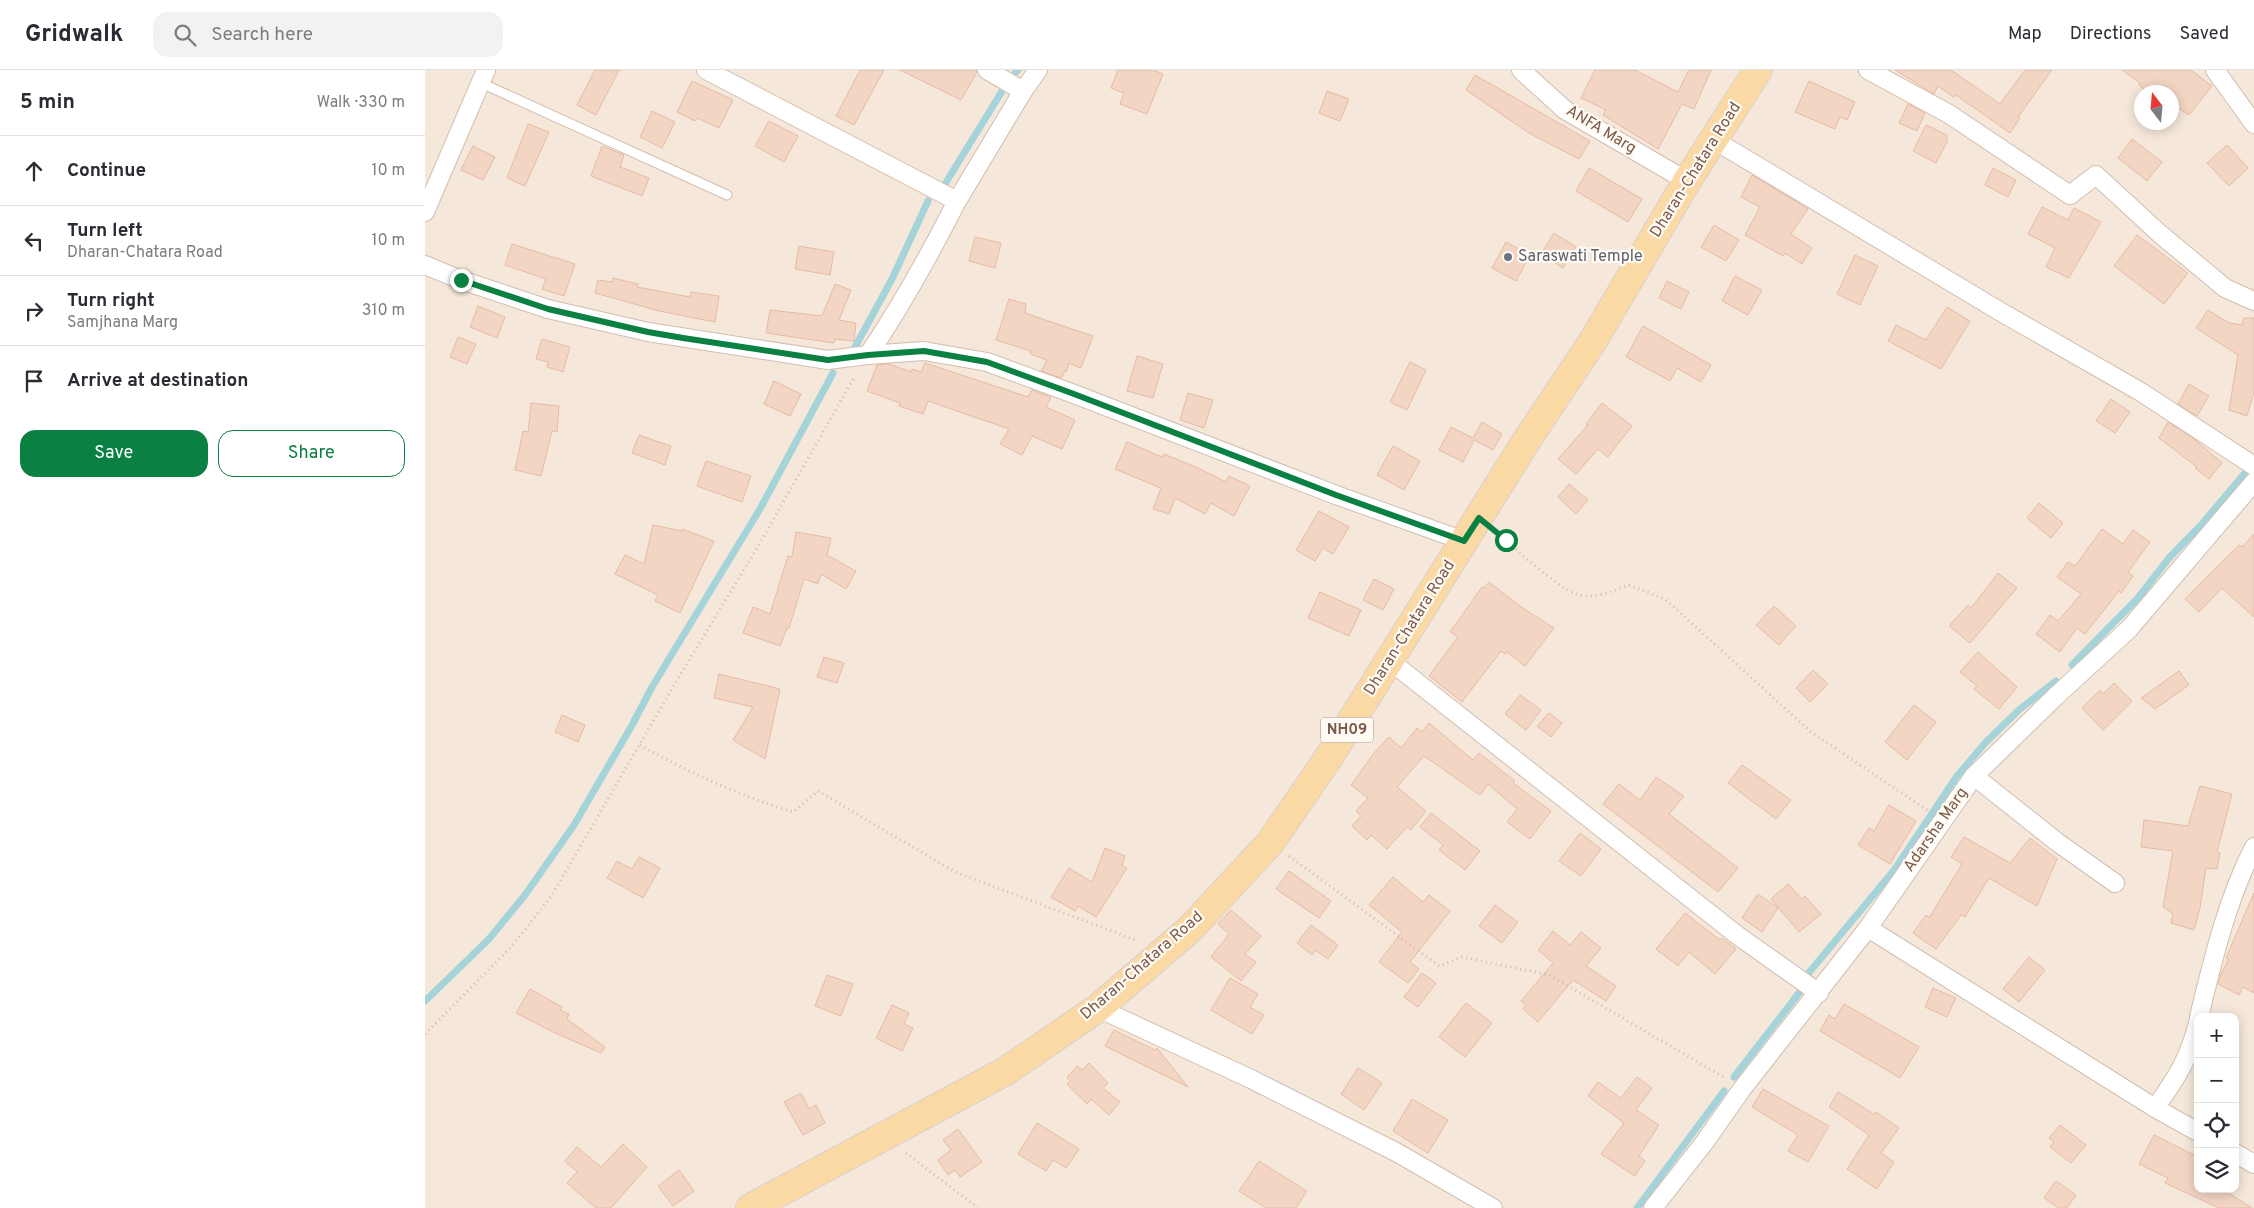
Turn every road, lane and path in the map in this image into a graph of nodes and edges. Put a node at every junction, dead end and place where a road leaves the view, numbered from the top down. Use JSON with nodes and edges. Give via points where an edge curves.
{"nodes":[{"id":1,"x":706,"y":70,"type":"edge"},
{"id":2,"x":987,"y":70,"type":"edge"},
{"id":3,"x":1038,"y":70,"type":"edge"},
{"id":4,"x":1521,"y":70,"type":"edge"},
{"id":5,"x":1758,"y":70,"type":"edge"},
{"id":6,"x":1868,"y":70,"type":"edge"},
{"id":7,"x":2215,"y":70,"type":"edge"},
{"id":8,"x":483,"y":76,"type":"edge"},
{"id":9,"x":1023,"y":90,"type":"junction"},
{"id":10,"x":2254,"y":124,"type":"edge"},
{"id":11,"x":1714,"y":140,"type":"junction"},
{"id":12,"x":1687,"y":181,"type":"junction"},
{"id":13,"x":727,"y":195,"type":"dead end"},
{"id":14,"x":957,"y":201,"type":"junction"},
{"id":15,"x":425,"y":212,"type":"edge"},
{"id":16,"x":425,"y":265,"type":"edge"},
{"id":17,"x":2254,"y":301,"type":"edge"},
{"id":18,"x":868,"y":355,"type":"junction"},
{"id":19,"x":2254,"y":466,"type":"edge"},
{"id":20,"x":2254,"y":482,"type":"edge"},
{"id":21,"x":1479,"y":518,"type":"junction"},
{"id":22,"x":1464,"y":541,"type":"junction"},
{"id":23,"x":1390,"y":661,"type":"junction"},
{"id":24,"x":640,"y":745,"type":"junction"},
{"id":25,"x":1974,"y":776,"type":"junction"},
{"id":26,"x":1942,"y":821,"type":"junction"},
{"id":27,"x":1270,"y":843,"type":"junction"},
{"id":28,"x":2254,"y":847,"type":"edge"},
{"id":29,"x":2115,"y":883,"type":"dead end"},
{"id":30,"x":1868,"y":928,"type":"junction"},
{"id":31,"x":1165,"y":950,"type":"junction"},
{"id":32,"x":1819,"y":993,"type":"junction"},
{"id":33,"x":1098,"y":1008,"type":"junction"},
{"id":34,"x":2200,"y":1013,"type":"edge"},
{"id":35,"x":425,"y":1034,"type":"edge"},
{"id":36,"x":2194,"y":1039,"type":"edge"},
{"id":37,"x":1742,"y":1089,"type":"junction"},
{"id":38,"x":2155,"y":1108,"type":"junction"},
{"id":39,"x":2194,"y":1130,"type":"edge"},
{"id":40,"x":886,"y":1137,"type":"junction"},
{"id":41,"x":2239,"y":1155,"type":"edge"},
{"id":42,"x":2254,"y":1164,"type":"edge"},
{"id":43,"x":750,"y":1208,"type":"edge"},
{"id":44,"x":978,"y":1208,"type":"edge"},
{"id":45,"x":1493,"y":1208,"type":"edge"},
{"id":46,"x":1653,"y":1208,"type":"edge"}],
"edges":[{"from":1,"to":14,"type":"street"},
{"from":2,"to":9,"type":"street"},
{"from":3,"to":9,"type":"street"},
{"from":4,"to":12,"type":"street","name":"ANFA Marg","via":[[1565,110]]},
{"from":5,"to":11,"type":"main road","name":"Dharan-Chatara Road","number":"NH09"},
{"from":6,"to":17,"type":"street","via":[[1949,114],[2070,195],[2096,175],[2225,288]]},
{"from":7,"to":10,"type":"street"},
{"from":8,"to":13,"type":"lane"},
{"from":8,"to":15,"type":"street"},
{"from":9,"to":14,"type":"street"},
{"from":11,"to":12,"type":"main road","name":"Dharan-Chatara Road","number":"NH09"},
{"from":11,"to":19,"type":"street","via":[[2141,392]]},
{"from":12,"to":21,"type":"main road","name":"Dharan-Chatara Road","number":"NH09","via":[[1593,341]]},
{"from":14,"to":18,"type":"street","via":[[923,269]]},
{"from":16,"to":18,"type":"street","via":[[548,309],[648,332],[828,360]]},
{"from":18,"to":22,"type":"street","via":[[924,351],[987,362]]},
{"from":18,"to":24,"type":"path"},
{"from":20,"to":25,"type":"street","name":"Adarsha Marg","via":[[2129,629]]},
{"from":21,"to":22,"type":"main road","name":"Dharan-Chatara Road","number":"NH09"},
{"from":21,"to":26,"type":"path","via":[[1560,584],[1577,594],[1602,595],[1629,585],[1665,599],[1811,732]]},
{"from":22,"to":23,"type":"main road","name":"Dharan-Chatara Road","number":"NH09"},
{"from":23,"to":27,"type":"main road","name":"Dharan-Chatara Road","number":"NH09"},
{"from":23,"to":32,"type":"street","via":[[1737,935]]},
{"from":24,"to":31,"type":"path","via":[[682,769],[749,798],[793,812],[818,791],[955,872]]},
{"from":24,"to":35,"type":"path","via":[[552,896],[513,945]]},
{"from":25,"to":26,"type":"street","name":"Adarsha Marg"},
{"from":25,"to":29,"type":"street"},
{"from":26,"to":30,"type":"street","name":"Adarsha Marg"},
{"from":27,"to":31,"type":"main road","name":"Dharan-Chatara Road","number":"NH09","via":[[1190,929]]},
{"from":27,"to":37,"type":"path","via":[[1439,966],[1462,957],[1549,975]]},
{"from":28,"to":34,"type":"street","via":[[2239,875]]},
{"from":30,"to":32,"type":"street","name":"Adarsha Marg"},
{"from":30,"to":38,"type":"street"},
{"from":31,"to":33,"type":"main road","name":"Dharan-Chatara Road","number":"NH09"},
{"from":32,"to":37,"type":"street","name":"Adarsha Marg"},
{"from":33,"to":40,"type":"main road","name":"Dharan-Chatara Road","number":"NH09","via":[[1006,1071]]},
{"from":33,"to":45,"type":"street","via":[[1397,1152]]},
{"from":36,"to":38,"type":"street","via":[[2179,1076]]},
{"from":37,"to":46,"type":"street","name":"Adarsha Marg"},
{"from":38,"to":39,"type":"street"},
{"from":40,"to":43,"type":"main road","name":"Dharan-Chatara Road","number":"NH09"},
{"from":40,"to":44,"type":"path"},
{"from":41,"to":42,"type":"street"}]}
